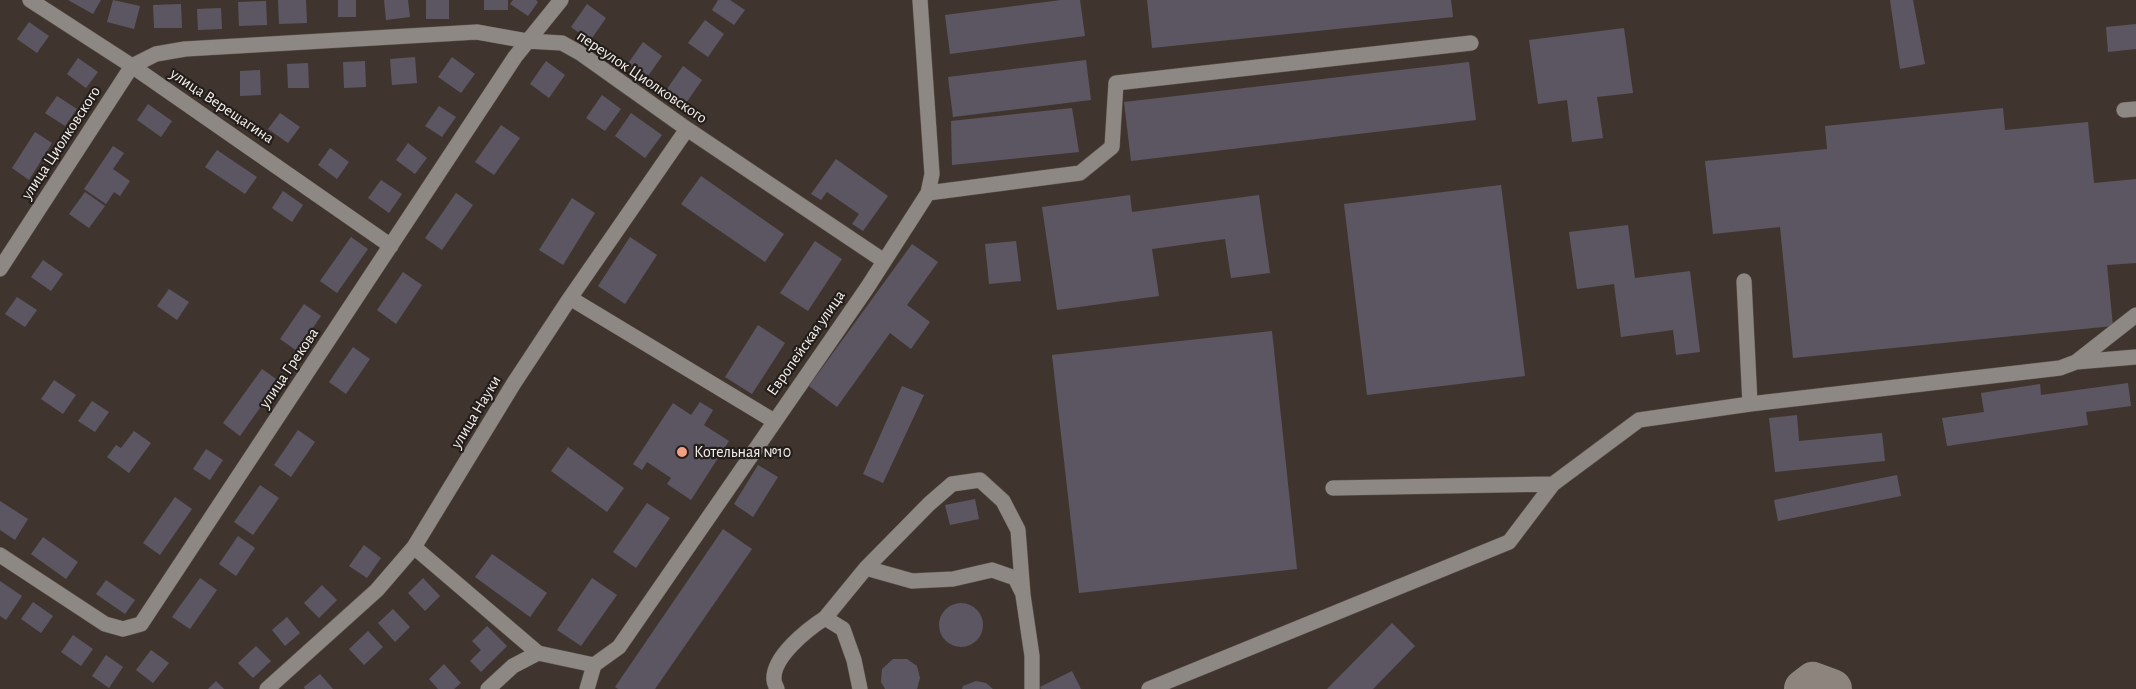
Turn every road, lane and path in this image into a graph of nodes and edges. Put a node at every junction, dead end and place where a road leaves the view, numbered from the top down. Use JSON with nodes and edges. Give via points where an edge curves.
{"nodes":[{"id":1,"x":30,"y":0,"type":"edge"},
{"id":2,"x":561,"y":0,"type":"edge"},
{"id":3,"x":920,"y":0,"type":"edge"},
{"id":4,"x":527,"y":41,"type":"junction"},
{"id":5,"x":1471,"y":43,"type":"dead end"},
{"id":6,"x":132,"y":66,"type":"junction"},
{"id":7,"x":687,"y":129,"type":"junction"},
{"id":8,"x":927,"y":193,"type":"junction"},
{"id":9,"x":392,"y":246,"type":"junction"},
{"id":10,"x":884,"y":261,"type":"junction"},
{"id":11,"x":0,"y":269,"type":"edge"},
{"id":12,"x":1744,"y":281,"type":"dead end"},
{"id":13,"x":570,"y":298,"type":"junction"},
{"id":14,"x":2136,"y":315,"type":"edge"},
{"id":15,"x":2136,"y":357,"type":"edge"},
{"id":16,"x":2076,"y":362,"type":"junction"},
{"id":17,"x":1750,"y":404,"type":"junction"},
{"id":18,"x":774,"y":421,"type":"junction"},
{"id":19,"x":1553,"y":484,"type":"junction"},
{"id":20,"x":1333,"y":488,"type":"dead end"},
{"id":21,"x":414,"y":547,"type":"junction"},
{"id":22,"x":0,"y":555,"type":"edge"},
{"id":23,"x":866,"y":568,"type":"junction"},
{"id":24,"x":1023,"y":595,"type":"junction"},
{"id":25,"x":825,"y":618,"type":"junction"},
{"id":26,"x":538,"y":653,"type":"junction"},
{"id":27,"x":594,"y":665,"type":"junction"},
{"id":28,"x":267,"y":689,"type":"edge"},
{"id":29,"x":488,"y":689,"type":"edge"},
{"id":30,"x":587,"y":689,"type":"edge"},
{"id":31,"x":777,"y":689,"type":"edge"},
{"id":32,"x":860,"y":689,"type":"edge"},
{"id":33,"x":1032,"y":689,"type":"edge"},
{"id":34,"x":1149,"y":689,"type":"edge"}],
"edges":[{"from":1,"to":6,"type":"street","name":"улица Верещагина"},
{"from":2,"to":4,"type":"street","name":"улица Грекова"},
{"from":3,"to":8,"type":"street","name":"Европейская улица","via":[[932,174]]},
{"from":4,"to":6,"type":"street","name":"переулок Циолковского","via":[[477,32],[197,48],[156,54]]},
{"from":4,"to":7,"type":"street","name":"переулок Циолковского","via":[[562,44],[580,53]]},
{"from":4,"to":9,"type":"street","name":"улица Грекова"},
{"from":5,"to":8,"type":"street","via":[[1116,83],[1112,147],[1080,173]]},
{"from":6,"to":9,"type":"street","name":"улица Верещагина"},
{"from":6,"to":11,"type":"street","name":"улица Циолковского"},
{"from":7,"to":10,"type":"street","name":"переулок Циолковского"},
{"from":7,"to":13,"type":"street","name":"улица Науки"},
{"from":8,"to":10,"type":"street","name":"Европейская улица"},
{"from":9,"to":22,"type":"street","name":"улица Грекова","via":[[141,624],[123,629],[105,624]]},
{"from":10,"to":18,"type":"street","name":"Европейская улица"},
{"from":12,"to":17,"type":"street"},
{"from":13,"to":18,"type":"street"},
{"from":13,"to":21,"type":"street","name":"улица Науки"},
{"from":14,"to":16,"type":"street"},
{"from":15,"to":16,"type":"street"},
{"from":16,"to":17,"type":"street","via":[[2047,370]]},
{"from":17,"to":19,"type":"street","via":[[1639,420]]},
{"from":18,"to":27,"type":"street","name":"Европейская улица","via":[[619,647]]},
{"from":19,"to":20,"type":"street"},
{"from":19,"to":34,"type":"street","via":[[1509,542]]},
{"from":21,"to":26,"type":"street"},
{"from":21,"to":28,"type":"street","name":"улица Науки","via":[[377,590]]},
{"from":23,"to":24,"type":"street","via":[[912,581],[953,579],[992,570],[1015,578]]},
{"from":23,"to":24,"type":"street","via":[[952,484],[980,480],[1003,501],[1018,531]]},
{"from":23,"to":25,"type":"street"},
{"from":24,"to":33,"type":"street","via":[[1032,656]]},
{"from":25,"to":31,"type":"street","via":[[804,632],[779,662],[773,679]]},
{"from":25,"to":32,"type":"street","via":[[843,629]]},
{"from":26,"to":27,"type":"street"},
{"from":26,"to":29,"type":"street","via":[[513,666]]},
{"from":27,"to":30,"type":"street"}]}
